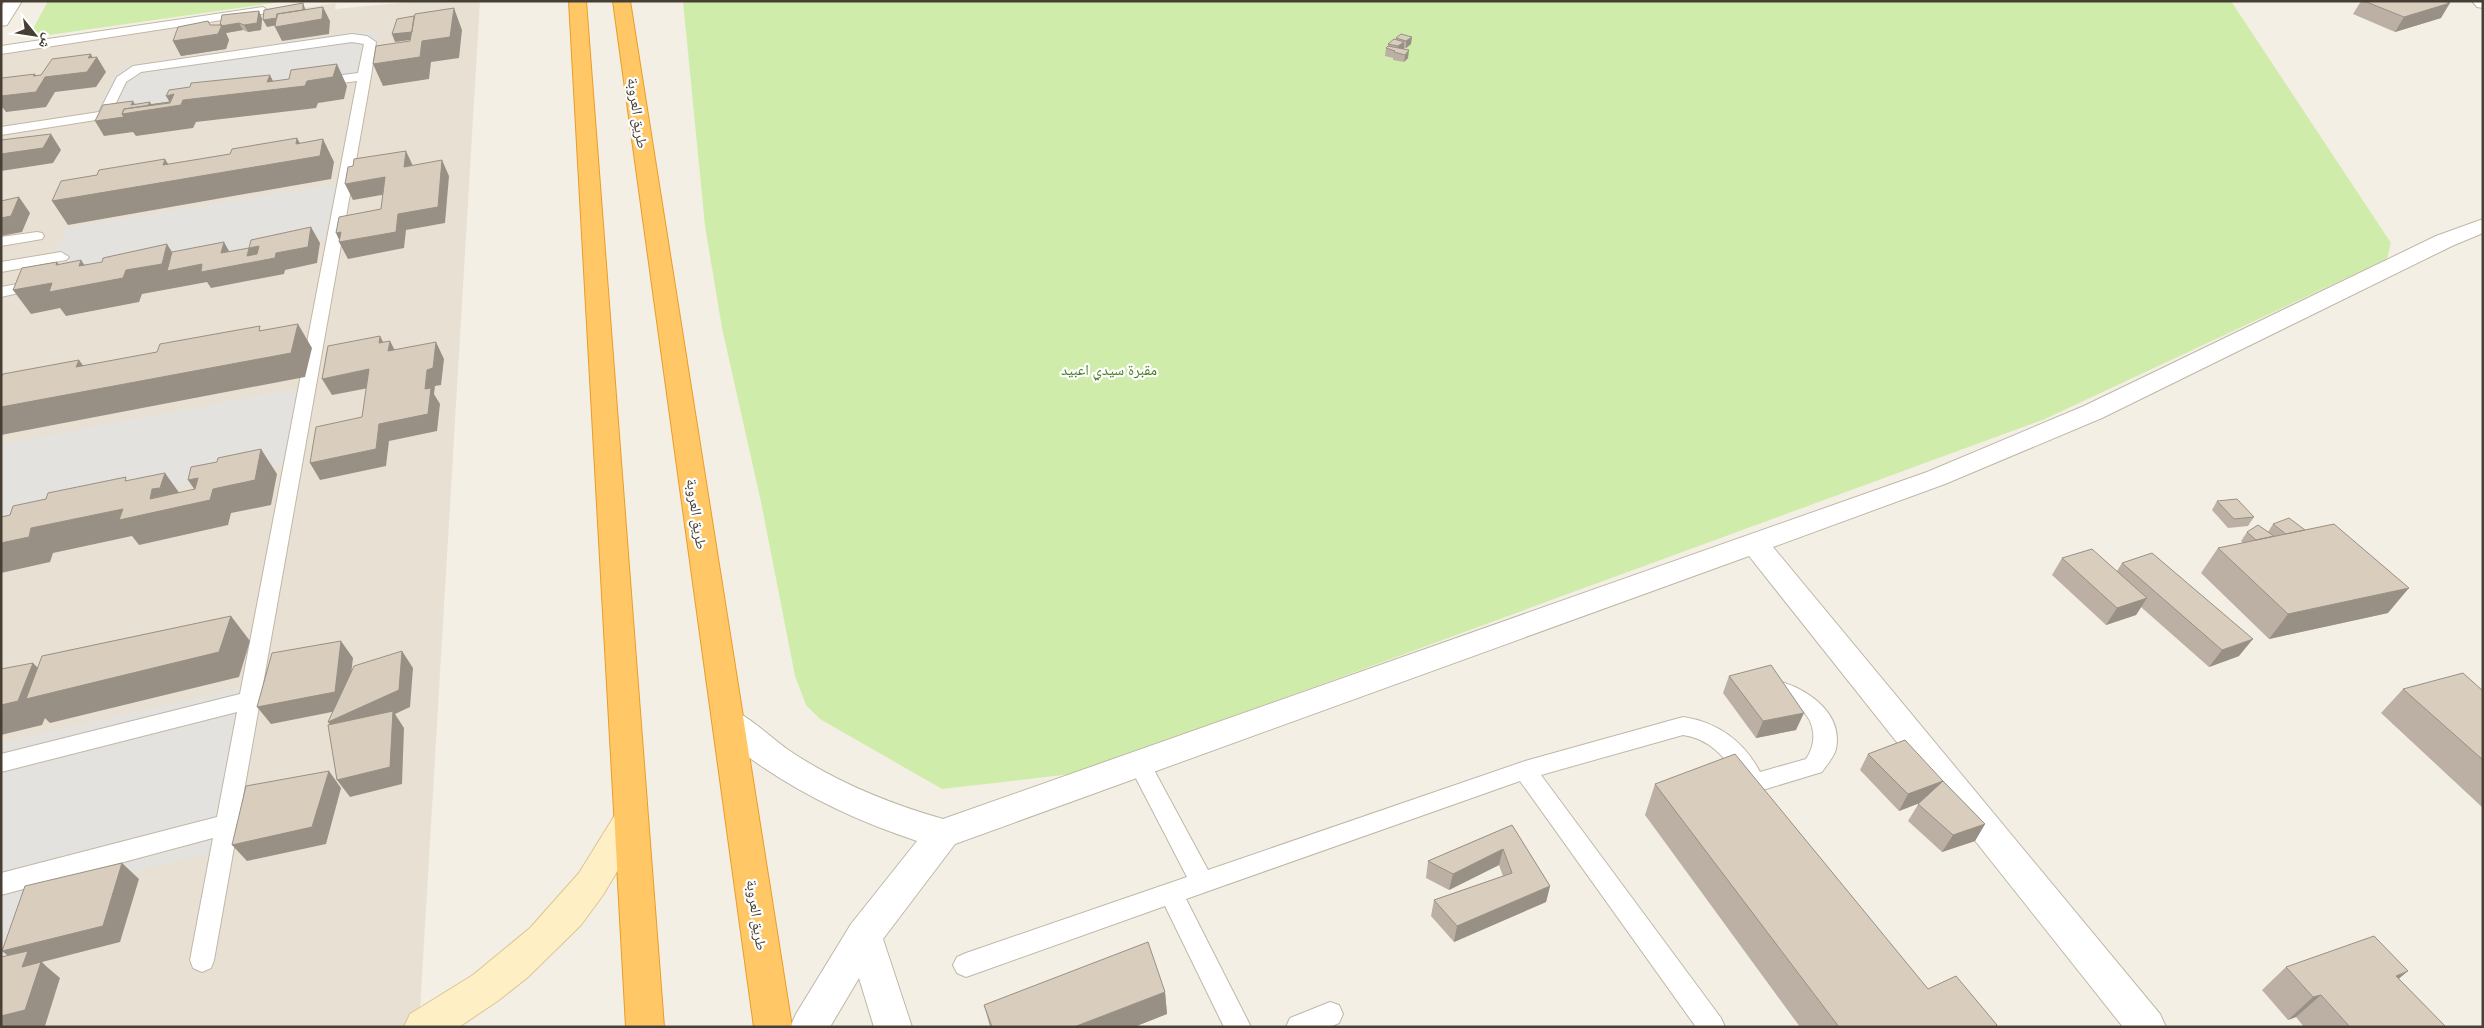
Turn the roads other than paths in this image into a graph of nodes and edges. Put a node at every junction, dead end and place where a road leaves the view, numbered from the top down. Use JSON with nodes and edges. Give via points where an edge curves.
{"nodes":[{"id":1,"x":14,"y":1,"type":"edge"},
{"id":2,"x":577,"y":1,"type":"edge"},
{"id":3,"x":621,"y":1,"type":"edge"},
{"id":4,"x":263,"y":11,"type":"edge"},
{"id":5,"x":1,"y":21,"type":"edge"},
{"id":6,"x":1,"y":50,"type":"edge"},
{"id":7,"x":365,"y":76,"type":"junction"},
{"id":8,"x":307,"y":84,"type":"edge"},
{"id":9,"x":133,"y":111,"type":"edge"},
{"id":10,"x":104,"y":115,"type":"junction"},
{"id":11,"x":3,"y":133,"type":"edge"},
{"id":12,"x":2483,"y":225,"type":"edge"},
{"id":13,"x":37,"y":236,"type":"dead end"},
{"id":14,"x":1,"y":242,"type":"edge"},
{"id":15,"x":61,"y":257,"type":"dead end"},
{"id":16,"x":1,"y":267,"type":"edge"},
{"id":17,"x":1754,"y":544,"type":"junction"},
{"id":18,"x":1782,"y":690,"type":"edge"},
{"id":19,"x":250,"y":700,"type":"junction"},
{"id":20,"x":728,"y":722,"type":"junction"},
{"id":21,"x":1,"y":763,"type":"edge"},
{"id":22,"x":1139,"y":763,"type":"junction"},
{"id":23,"x":1524,"y":770,"type":"junction"},
{"id":24,"x":630,"y":820,"type":"junction"},
{"id":25,"x":227,"y":824,"type":"junction"},
{"id":26,"x":943,"y":834,"type":"junction"},
{"id":27,"x":1201,"y":881,"type":"junction"},
{"id":28,"x":1,"y":884,"type":"edge"},
{"id":29,"x":1170,"y":892,"type":"junction"},
{"id":30,"x":864,"y":936,"type":"junction"},
{"id":31,"x":202,"y":960,"type":"dead end"},
{"id":32,"x":966,"y":964,"type":"dead end"},
{"id":33,"x":1330,"y":1014,"type":"dead end"},
{"id":34,"x":424,"y":1026,"type":"edge"},
{"id":35,"x":645,"y":1027,"type":"edge"},
{"id":36,"x":773,"y":1027,"type":"edge"},
{"id":37,"x":809,"y":1027,"type":"edge"},
{"id":38,"x":893,"y":1027,"type":"edge"},
{"id":39,"x":1238,"y":1027,"type":"edge"},
{"id":40,"x":1298,"y":1027,"type":"edge"},
{"id":41,"x":1712,"y":1027,"type":"edge"},
{"id":42,"x":2147,"y":1027,"type":"edge"}],
"edges":[{"from":1,"to":5,"type":"street"},
{"from":2,"to":24,"type":"highway"},
{"from":3,"to":20,"type":"highway","name":"طريق العروبة"},
{"from":4,"to":6,"type":"lane"},
{"from":7,"to":8,"type":"lane"},
{"from":7,"to":10,"type":"lane","via":[[370,42],[358,38],[146,66],[123,76]]},
{"from":7,"to":19,"type":"lane"},
{"from":9,"to":10,"type":"lane"},
{"from":10,"to":11,"type":"lane"},
{"from":12,"to":17,"type":"street","via":[[2444,240],[2163,380],[2043,434],[1928,481]]},
{"from":13,"to":14,"type":"lane"},
{"from":15,"to":16,"type":"lane"},
{"from":17,"to":22,"type":"street"},
{"from":17,"to":42,"type":"street"},
{"from":18,"to":23,"type":"lane","via":[[1808,703],[1824,725],[1824,749],[1814,766],[1762,790],[1724,742],[1701,728],[1683,726]]},
{"from":19,"to":21,"type":"lane"},
{"from":19,"to":25,"type":"lane"},
{"from":20,"to":26,"type":"street","via":[[755,746],[821,788],[859,806]]},
{"from":20,"to":36,"type":"highway","name":"طريق العروبة"},
{"from":22,"to":26,"type":"street"},
{"from":22,"to":27,"type":"lane"},
{"from":23,"to":27,"type":"lane"},
{"from":23,"to":41,"type":"lane"},
{"from":24,"to":34,"type":"street","via":[[615,851],[569,914],[504,975]]},
{"from":24,"to":35,"type":"highway"},
{"from":25,"to":28,"type":"lane"},
{"from":25,"to":31,"type":"lane"},
{"from":26,"to":30,"type":"street"},
{"from":27,"to":29,"type":"lane"},
{"from":29,"to":32,"type":"lane"},
{"from":29,"to":39,"type":"lane"},
{"from":30,"to":37,"type":"street"},
{"from":30,"to":38,"type":"street"},
{"from":33,"to":40,"type":"lane"}]}
